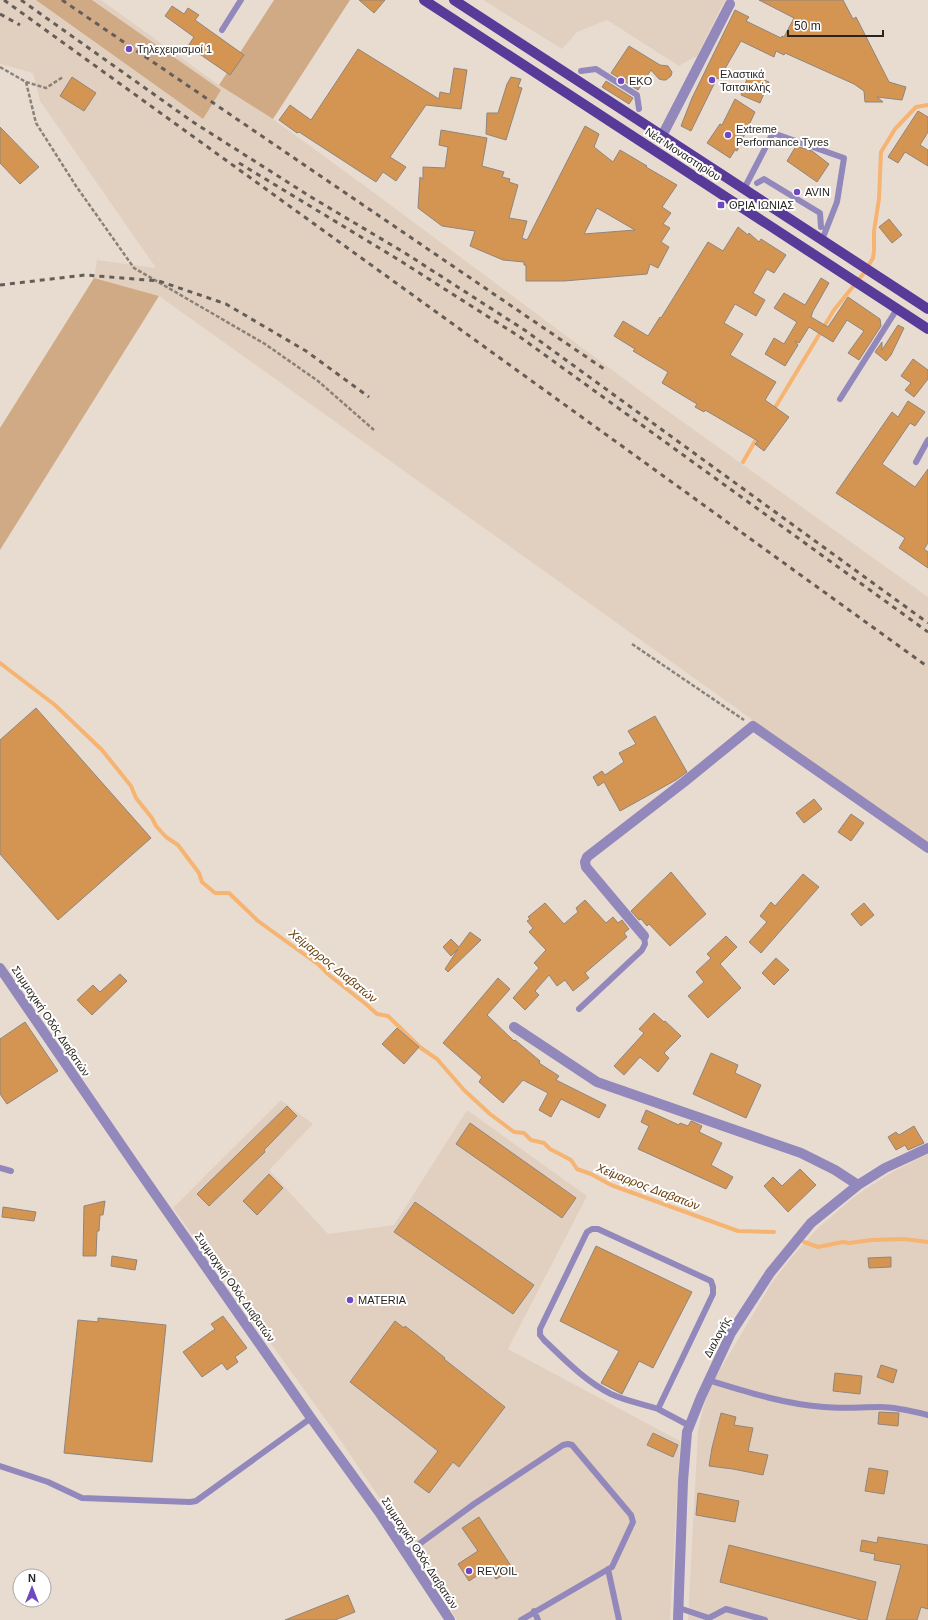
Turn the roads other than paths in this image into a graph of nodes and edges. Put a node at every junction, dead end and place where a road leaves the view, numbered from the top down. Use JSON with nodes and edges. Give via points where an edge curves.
{"nodes":[{"id":1,"x":241,"y":0,"type":"edge"},
{"id":2,"x":424,"y":0,"type":"edge"},
{"id":3,"x":454,"y":0,"type":"edge"},
{"id":4,"x":730,"y":4,"type":"dead end"},
{"id":5,"x":222,"y":30,"type":"dead end"},
{"id":6,"x":581,"y":71,"type":"dead end"},
{"id":7,"x":640,"y":109,"type":"dead end"},
{"id":8,"x":662,"y":136,"type":"junction"},
{"id":9,"x":757,"y":183,"type":"dead end"},
{"id":10,"x":744,"y":189,"type":"junction"},
{"id":11,"x":821,"y":227,"type":"dead end"},
{"id":12,"x":822,"y":240,"type":"junction"},
{"id":13,"x":897,"y":309,"type":"junction"},
{"id":14,"x":928,"y":309,"type":"edge"},
{"id":15,"x":928,"y":329,"type":"edge"},
{"id":16,"x":840,"y":399,"type":"dead end"},
{"id":17,"x":928,"y":440,"type":"edge"},
{"id":18,"x":916,"y":462,"type":"dead end"},
{"id":19,"x":928,"y":848,"type":"edge"},
{"id":20,"x":644,"y":936,"type":"joint"},
{"id":21,"x":0,"y":968,"type":"edge"},
{"id":22,"x":579,"y":1008,"type":"dead end"},
{"id":23,"x":514,"y":1026,"type":"dead end"},
{"id":24,"x":928,"y":1148,"type":"edge"},
{"id":25,"x":0,"y":1168,"type":"edge"},
{"id":26,"x":11,"y":1171,"type":"dead end"},
{"id":27,"x":858,"y":1185,"type":"junction"},
{"id":28,"x":708,"y":1380,"type":"junction"},
{"id":29,"x":658,"y":1409,"type":"junction"},
{"id":30,"x":928,"y":1415,"type":"edge"},
{"id":31,"x":311,"y":1418,"type":"junction"},
{"id":32,"x":690,"y":1426,"type":"junction"},
{"id":33,"x":0,"y":1466,"type":"edge"},
{"id":34,"x":407,"y":1554,"type":"junction"},
{"id":35,"x":608,"y":1569,"type":"junction"},
{"id":36,"x":679,"y":1608,"type":"junction"},
{"id":37,"x":534,"y":1611,"type":"junction"},
{"id":38,"x":450,"y":1620,"type":"edge"},
{"id":39,"x":521,"y":1620,"type":"edge"},
{"id":40,"x":538,"y":1620,"type":"edge"},
{"id":41,"x":619,"y":1620,"type":"edge"},
{"id":42,"x":678,"y":1620,"type":"edge"},
{"id":43,"x":765,"y":1620,"type":"edge"}],
"edges":[{"from":1,"to":5,"type":"lane"},
{"from":2,"to":13,"type":"main road","name":"Νέα Μοναστηρίου"},
{"from":3,"to":8,"type":"main road","name":"Νέα Μοναστηρίου"},
{"from":4,"to":8,"type":"street"},
{"from":6,"to":7,"type":"lane","via":[[596,69],[637,95]]},
{"from":8,"to":10,"type":"main road","name":"Νέα Μοναστηρίου"},
{"from":9,"to":11,"type":"lane","via":[[764,180],[820,213]]},
{"from":10,"to":12,"type":"main road","name":"Νέα Μοναστηρίου"},
{"from":10,"to":12,"type":"lane","via":[[773,133],[844,158],[837,202]]},
{"from":12,"to":14,"type":"main road","name":"Νέα Μοναστηρίου"},
{"from":13,"to":15,"type":"main road","name":"Νέα Μοναστηρίου"},
{"from":13,"to":16,"type":"lane"},
{"from":17,"to":18,"type":"lane"},
{"from":19,"to":20,"type":"street","via":[[753,726],[587,857],[586,867]]},
{"from":20,"to":22,"type":"lane","via":[[645,944],[642,950]]},
{"from":21,"to":31,"type":"street","name":"Συμμαχική Οδός Διαβατών"},
{"from":23,"to":27,"type":"street","via":[[597,1082],[801,1153]]},
{"from":24,"to":27,"type":"street","name":"Διαλογής"},
{"from":25,"to":26,"type":"lane"},
{"from":27,"to":28,"type":"street","name":"Διαλογής","via":[[811,1223],[787,1250],[748,1305]]},
{"from":28,"to":30,"type":"lane","via":[[790,1403],[826,1407],[898,1408]]},
{"from":28,"to":32,"type":"street","name":"Διαλογής"},
{"from":29,"to":29,"type":"lane","via":[[713,1294],[713,1286],[711,1281],[598,1229],[592,1229],[587,1232],[540,1329],[540,1335],[592,1382],[620,1398]]},
{"from":29,"to":32,"type":"lane"},
{"from":31,"to":33,"type":"lane","via":[[196,1501],[190,1502],[82,1498],[48,1482]]},
{"from":31,"to":34,"type":"street","name":"Συμμαχική Οδός Διαβατών"},
{"from":32,"to":36,"type":"street","name":"Διαλογής","via":[[685,1451]]},
{"from":34,"to":35,"type":"lane","via":[[474,1504],[568,1444],[572,1445],[633,1518],[615,1562]]},
{"from":34,"to":38,"type":"street","name":"Συμμαχική Οδός Διαβατών"},
{"from":35,"to":37,"type":"lane"},
{"from":35,"to":41,"type":"lane"},
{"from":36,"to":42,"type":"street","name":"Διαλογής"},
{"from":36,"to":43,"type":"lane","via":[[709,1618],[726,1609]]},
{"from":37,"to":39,"type":"lane"},
{"from":37,"to":40,"type":"lane"}]}
